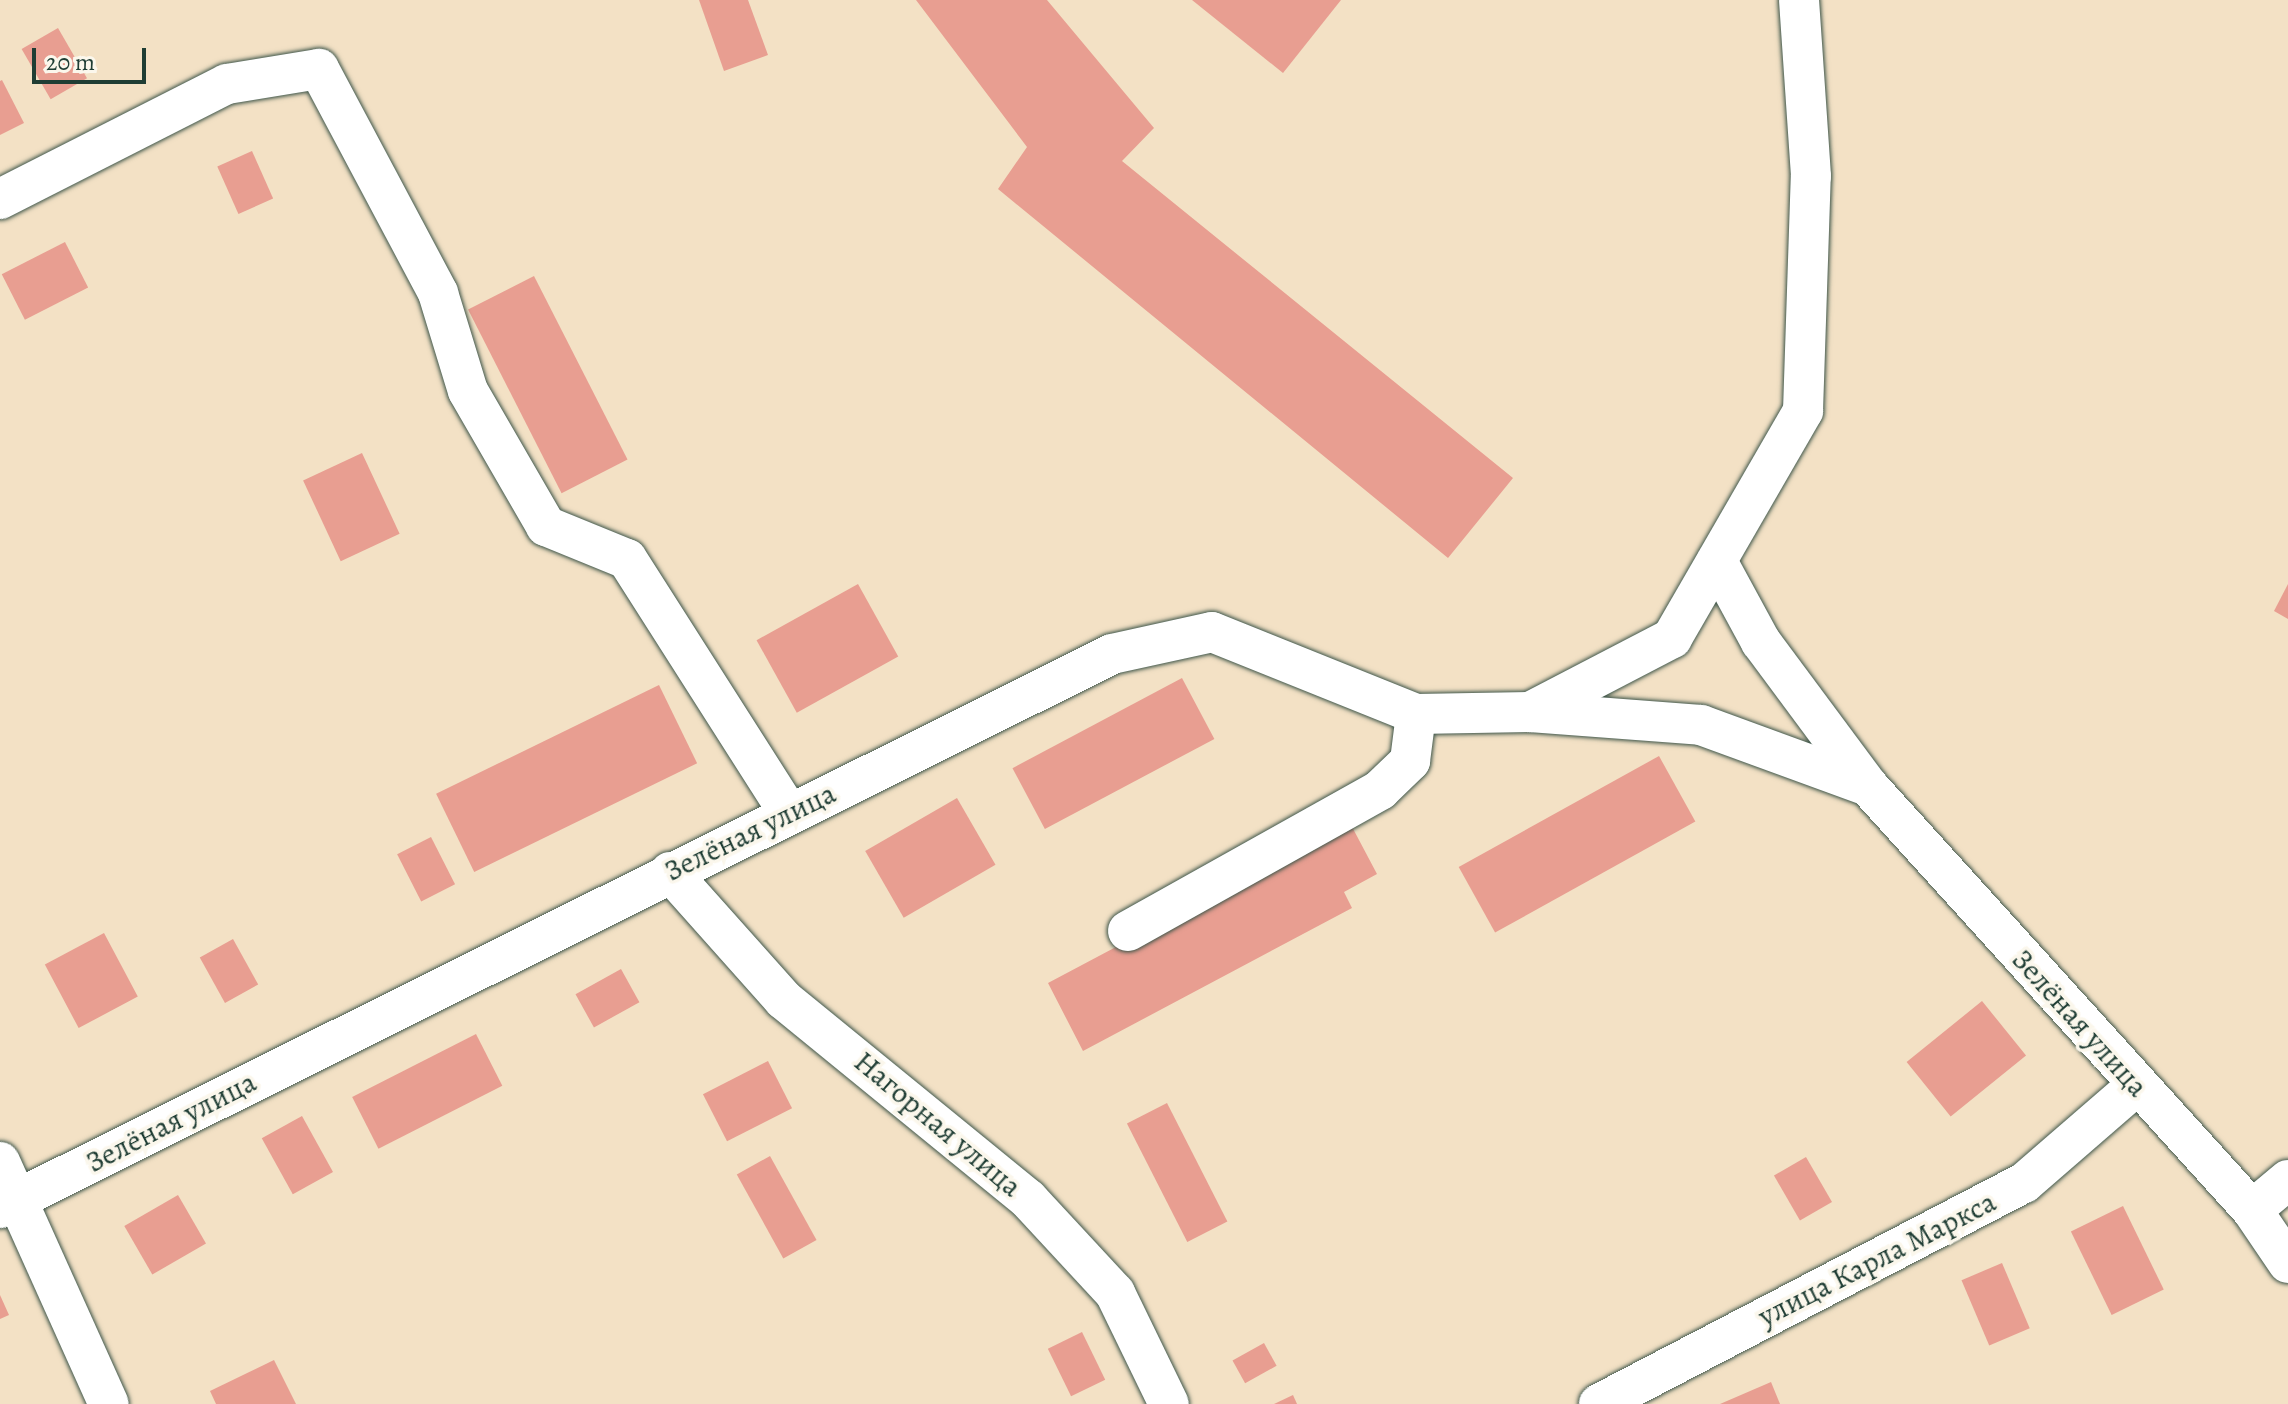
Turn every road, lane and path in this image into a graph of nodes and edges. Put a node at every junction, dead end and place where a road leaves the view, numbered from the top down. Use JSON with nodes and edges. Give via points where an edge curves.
{"nodes":[{"id":1,"x":1799,"y":0,"type":"edge"},
{"id":2,"x":0,"y":199,"type":"edge"},
{"id":3,"x":1717,"y":561,"type":"junction"},
{"id":4,"x":1530,"y":712,"type":"junction"},
{"id":5,"x":1416,"y":714,"type":"junction"},
{"id":6,"x":1868,"y":786,"type":"junction"},
{"id":7,"x":789,"y":813,"type":"junction"},
{"id":8,"x":670,"y":872,"type":"junction"},
{"id":9,"x":1128,"y":931,"type":"dead end"},
{"id":10,"x":2136,"y":1086,"type":"junction"},
{"id":11,"x":0,"y":1162,"type":"edge"},
{"id":12,"x":2288,"y":1180,"type":"edge"},
{"id":13,"x":9,"y":1204,"type":"edge"},
{"id":14,"x":2252,"y":1210,"type":"junction"},
{"id":15,"x":2288,"y":1263,"type":"edge"},
{"id":16,"x":109,"y":1404,"type":"edge"},
{"id":17,"x":1169,"y":1404,"type":"edge"},
{"id":18,"x":1599,"y":1404,"type":"edge"}],
"edges":[{"from":1,"to":3,"type":"street","via":[[1811,176],[1803,411]]},
{"from":2,"to":7,"type":"street","via":[[227,84],[319,69],[438,293],[468,391],[546,526],[627,559]]},
{"from":3,"to":4,"type":"street","via":[[1672,638]]},
{"from":3,"to":6,"type":"street","name":"Зелёная улица","via":[[1761,642]]},
{"from":4,"to":5,"type":"street","name":"Зелёная улица"},
{"from":4,"to":6,"type":"street","name":"Зелёная улица","via":[[1701,725]]},
{"from":5,"to":7,"type":"street","name":"Зелёная улица","via":[[1212,632],[1112,654]]},
{"from":5,"to":9,"type":"street","via":[[1410,761],[1380,790]]},
{"from":6,"to":10,"type":"street","name":"Зелёная улица"},
{"from":7,"to":8,"type":"street","name":"Зелёная улица"},
{"from":8,"to":13,"type":"street","name":"Зелёная улица"},
{"from":8,"to":17,"type":"street","name":"Нагорная улица","via":[[784,1000],[1037,1209],[1115,1293]]},
{"from":10,"to":14,"type":"street","name":"Зелёная улица"},
{"from":10,"to":18,"type":"street","name":"улица Карла Маркса","via":[[2024,1183]]},
{"from":11,"to":13,"type":"street"},
{"from":12,"to":14,"type":"street"},
{"from":13,"to":16,"type":"street"},
{"from":14,"to":15,"type":"street","name":"Зелёная улица"}]}
